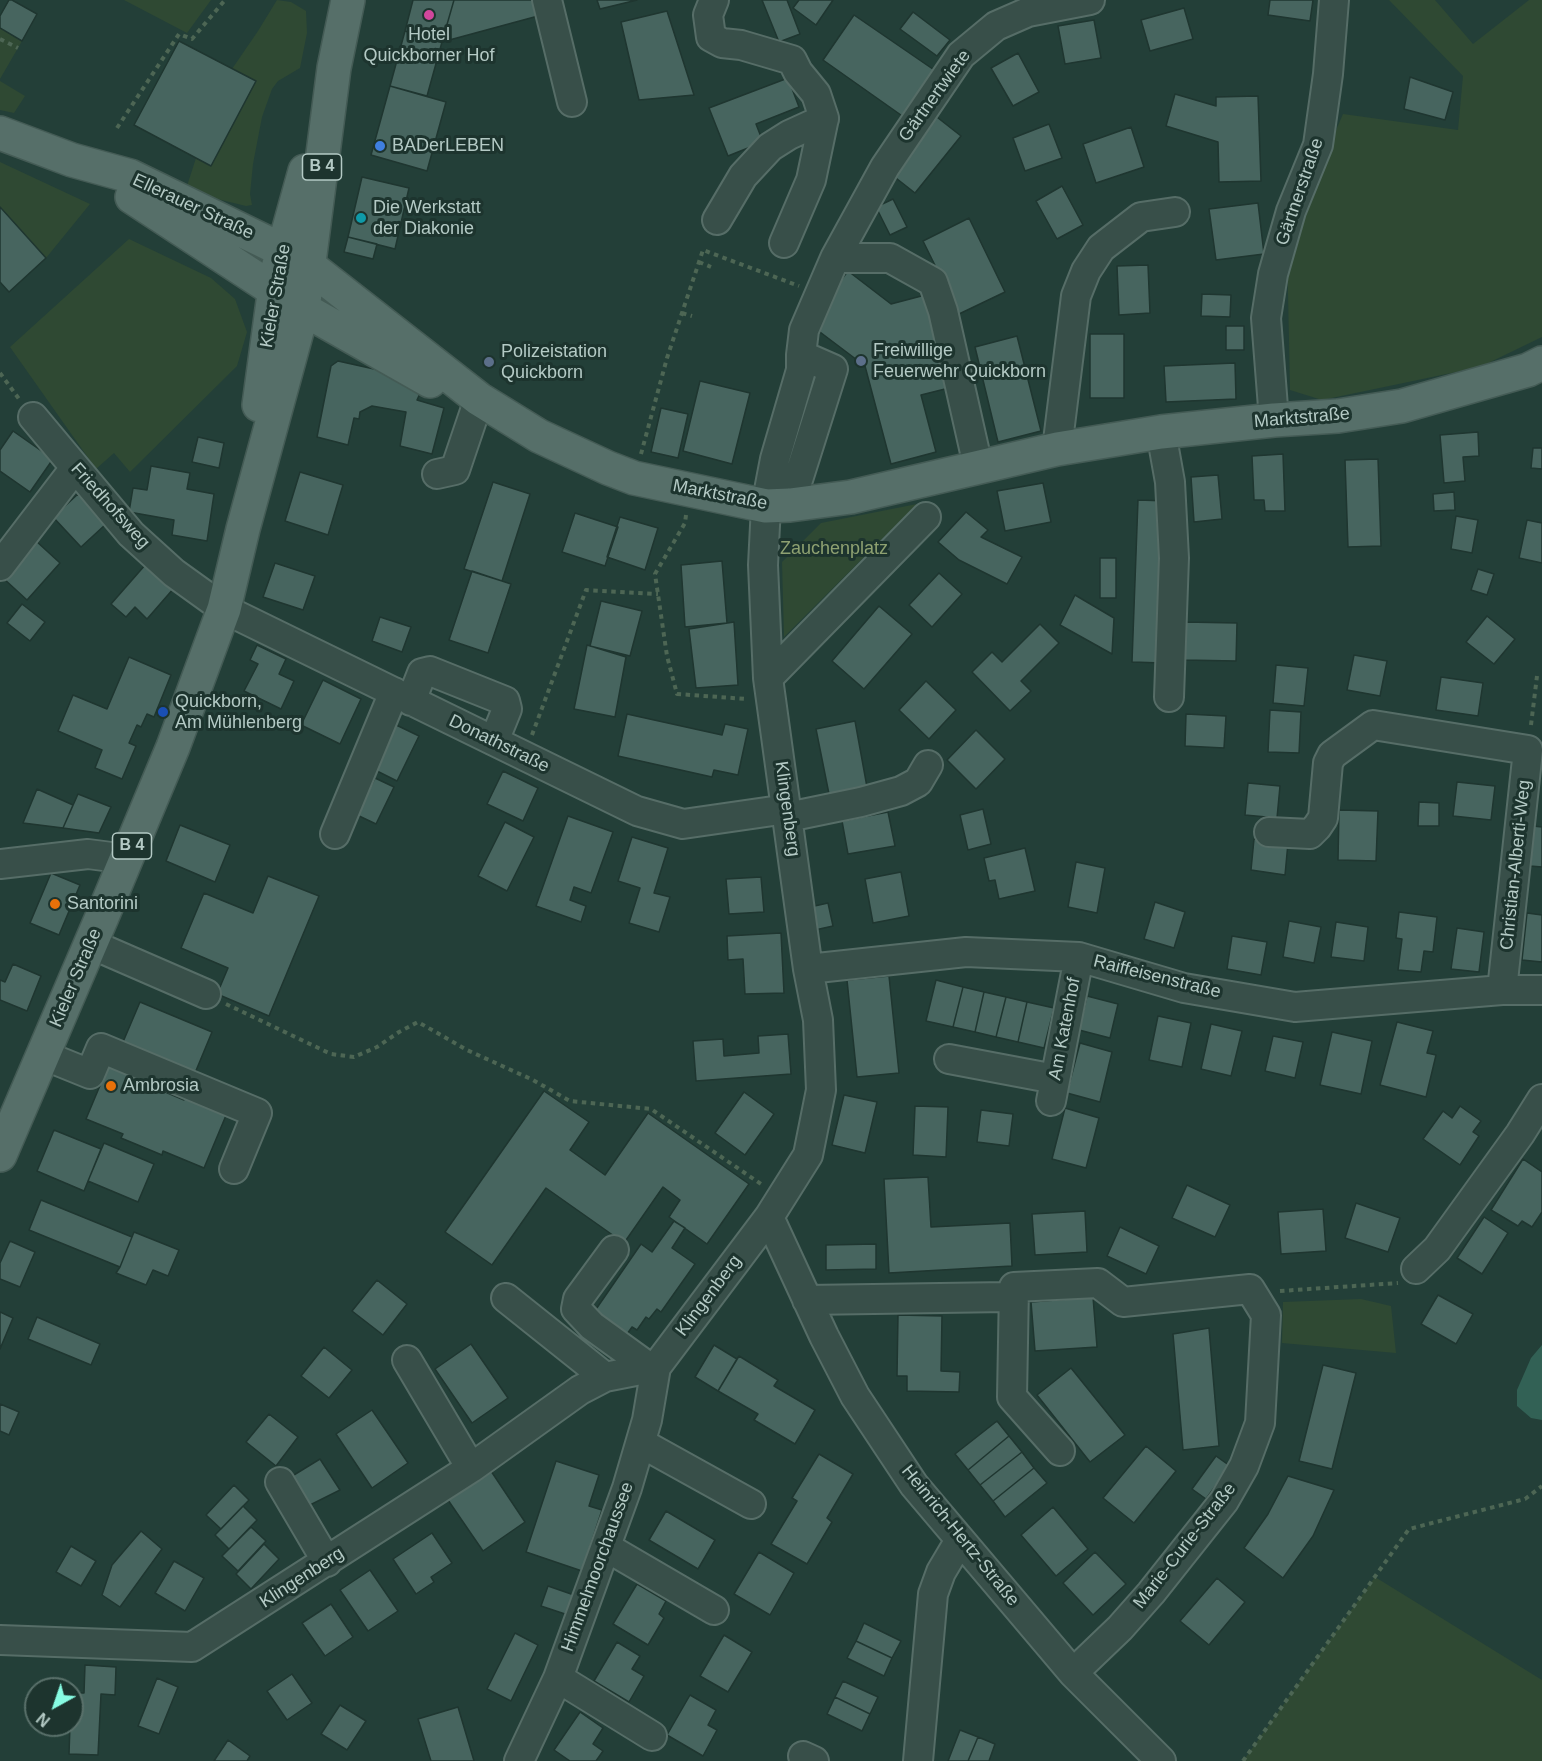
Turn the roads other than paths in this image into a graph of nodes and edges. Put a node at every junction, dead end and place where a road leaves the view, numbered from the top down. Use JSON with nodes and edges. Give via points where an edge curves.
{"nodes":[{"id":1,"x":348,"y":0,"type":"edge"},
{"id":2,"x":547,"y":0,"type":"edge"},
{"id":3,"x":714,"y":0,"type":"edge"},
{"id":4,"x":1090,"y":0,"type":"edge"},
{"id":5,"x":1334,"y":0,"type":"edge"},
{"id":6,"x":572,"y":102,"type":"dead end"},
{"id":7,"x":824,"y":119,"type":"junction"},
{"id":8,"x":0,"y":133,"type":"edge"},
{"id":9,"x":72,"y":160,"type":"junction"},
{"id":10,"x":1175,"y":212,"type":"dead end"},
{"id":11,"x":717,"y":220,"type":"dead end"},
{"id":12,"x":784,"y":243,"type":"dead end"},
{"id":13,"x":296,"y":258,"type":"junction"},
{"id":14,"x":835,"y":258,"type":"junction"},
{"id":15,"x":273,"y":290,"type":"junction"},
{"id":16,"x":303,"y":309,"type":"junction"},
{"id":17,"x":801,"y":355,"type":"joint"},
{"id":18,"x":1542,"y":363,"type":"edge"},
{"id":19,"x":475,"y":396,"type":"junction"},
{"id":20,"x":33,"y":417,"type":"road end"},
{"id":21,"x":1274,"y":420,"type":"junction"},
{"id":22,"x":1161,"y":432,"type":"junction"},
{"id":23,"x":1057,"y":449,"type":"junction"},
{"id":24,"x":978,"y":466,"type":"junction"},
{"id":25,"x":75,"y":468,"type":"junction"},
{"id":26,"x":436,"y":474,"type":"dead end"},
{"id":27,"x":778,"y":506,"type":"junction"},
{"id":28,"x":926,"y":517,"type":"dead end"},
{"id":29,"x":243,"y":529,"type":"junction"},
{"id":30,"x":0,"y":566,"type":"edge"},
{"id":31,"x":224,"y":609,"type":"junction"},
{"id":32,"x":770,"y":690,"type":"junction"},
{"id":33,"x":403,"y":697,"type":"junction"},
{"id":34,"x":1169,"y":697,"type":"dead end"},
{"id":35,"x":494,"y":741,"type":"junction"},
{"id":36,"x":928,"y":765,"type":"dead end"},
{"id":37,"x":788,"y":813,"type":"junction"},
{"id":38,"x":1269,"y":832,"type":"dead end"},
{"id":39,"x":335,"y":834,"type":"dead end"},
{"id":40,"x":127,"y":859,"type":"junction"},
{"id":41,"x":0,"y":864,"type":"edge"},
{"id":42,"x":91,"y":944,"type":"junction"},
{"id":43,"x":1079,"y":957,"type":"junction"},
{"id":44,"x":808,"y":969,"type":"junction"},
{"id":45,"x":1502,"y":990,"type":"junction"},
{"id":46,"x":206,"y":994,"type":"road end"},
{"id":47,"x":1541,"y":994,"type":"edge"},
{"id":48,"x":43,"y":1055,"type":"junction"},
{"id":49,"x":949,"y":1059,"type":"dead end"},
{"id":50,"x":1542,"y":1099,"type":"edge"},
{"id":51,"x":0,"y":1155,"type":"edge"},
{"id":52,"x":234,"y":1169,"type":"dead end"},
{"id":53,"x":769,"y":1217,"type":"junction"},
{"id":54,"x":614,"y":1250,"type":"dead end"},
{"id":55,"x":1416,"y":1269,"type":"road end"},
{"id":56,"x":1007,"y":1297,"type":"dead end"},
{"id":57,"x":506,"y":1298,"type":"dead end"},
{"id":58,"x":807,"y":1300,"type":"junction"},
{"id":59,"x":407,"y":1360,"type":"dead end"},
{"id":60,"x":653,"y":1367,"type":"junction"},
{"id":61,"x":605,"y":1377,"type":"junction"},
{"id":62,"x":640,"y":1443,"type":"junction"},
{"id":63,"x":1060,"y":1451,"type":"dead end"},
{"id":64,"x":471,"y":1468,"type":"junction"},
{"id":65,"x":280,"y":1482,"type":"dead end"},
{"id":66,"x":752,"y":1504,"type":"dead end"},
{"id":67,"x":960,"y":1540,"type":"junction"},
{"id":68,"x":606,"y":1547,"type":"junction"},
{"id":69,"x":327,"y":1562,"type":"junction"},
{"id":70,"x":714,"y":1610,"type":"dead end"},
{"id":71,"x":0,"y":1640,"type":"edge"},
{"id":72,"x":1073,"y":1673,"type":"junction"},
{"id":73,"x":558,"y":1678,"type":"junction"},
{"id":74,"x":652,"y":1736,"type":"dead end"},
{"id":75,"x":519,"y":1761,"type":"edge"},
{"id":76,"x":918,"y":1761,"type":"edge"},
{"id":77,"x":1161,"y":1761,"type":"edge"}],
"edges":[{"from":1,"to":13,"type":"main road","name":"Kieler Straße","number":"B 4"},
{"from":2,"to":6,"type":"street"},
{"from":3,"to":7,"type":"street","via":[[708,15],[711,37],[792,60],[816,94]]},
{"from":4,"to":14,"type":"street","name":"Gärtnertwiete","via":[[1028,12],[996,26],[961,54],[885,167]]},
{"from":5,"to":21,"type":"street","name":"Gärtnerstraße","via":[[1318,145],[1291,211],[1273,274],[1266,318]]},
{"from":7,"to":11,"type":"street","via":[[770,147],[743,176]]},
{"from":7,"to":12,"type":"street","via":[[811,180]]},
{"from":8,"to":9,"type":"main road","name":"Ellerauer Straße"},
{"from":9,"to":13,"type":"main road","name":"Ellerauer Straße","via":[[130,176]]},
{"from":9,"to":15,"type":"main road","name":"Ellerauer Straße"},
{"from":10,"to":23,"type":"street","via":[[1141,217],[1101,248],[1086,271],[1076,296]]},
{"from":13,"to":15,"type":"main road","name":"Kieler Straße","number":"B 4"},
{"from":13,"to":16,"type":"main road","name":"Kieler Straße","number":"B 4"},
{"from":13,"to":19,"type":"main road","name":"Marktstraße"},
{"from":14,"to":17,"type":"street","name":"Gärtnertwiete","via":[[804,330]]},
{"from":14,"to":24,"type":"street","via":[[890,258],[933,282]]},
{"from":15,"to":16,"type":"main road","name":"Marktstraße"},
{"from":15,"to":29,"type":"main road","name":"Kieler Straße","number":"B 4"},
{"from":16,"to":19,"type":"main road","name":"Marktstraße","via":[[447,391]]},
{"from":16,"to":29,"type":"main road","name":"Kieler Straße","number":"B 4"},
{"from":17,"to":27,"type":"street","name":"Klingenberg","via":[[801,370],[775,459]]},
{"from":18,"to":21,"type":"main road","name":"Marktstraße","via":[[1402,406]]},
{"from":19,"to":26,"type":"street","via":[[455,470]]},
{"from":19,"to":27,"type":"main road","name":"Marktstraße","via":[[539,436],[634,478]]},
{"from":20,"to":25,"type":"street","name":"Friedhofsweg"},
{"from":21,"to":22,"type":"main road","name":"Marktstraße"},
{"from":22,"to":23,"type":"main road","name":"Marktstraße"},
{"from":22,"to":34,"type":"street","via":[[1170,482],[1174,558]]},
{"from":23,"to":24,"type":"main road","name":"Marktstraße"},
{"from":24,"to":27,"type":"main road","name":"Marktstraße","via":[[851,497]]},
{"from":25,"to":30,"type":"street"},
{"from":25,"to":31,"type":"street","name":"Friedhofsweg","via":[[131,534],[174,573]]},
{"from":27,"to":32,"type":"street","name":"Klingenberg","via":[[763,565]]},
{"from":28,"to":32,"type":"street"},
{"from":29,"to":31,"type":"main road","name":"Kieler Straße","number":"B 4"},
{"from":31,"to":33,"type":"street","name":"Donathstraße"},
{"from":31,"to":40,"type":"main road","name":"Kieler Straße","number":"B 4"},
{"from":32,"to":37,"type":"street","name":"Klingenberg"},
{"from":33,"to":35,"type":"street","name":"Donathstraße"},
{"from":33,"to":35,"type":"street","via":[[422,673],[430,671],[505,702],[507,709]]},
{"from":33,"to":39,"type":"street"},
{"from":35,"to":37,"type":"street","name":"Donathstraße","via":[[638,811],[683,824]]},
{"from":36,"to":37,"type":"street","name":"Donathstraße","via":[[918,782],[902,791],[861,802]]},
{"from":37,"to":44,"type":"street","name":"Klingenberg"},
{"from":38,"to":45,"type":"street","name":"Christian-Alberti-Weg","via":[[1310,834],[1317,827],[1323,818],[1332,755],[1373,725],[1528,750]]},
{"from":40,"to":41,"type":"street","via":[[88,854]]},
{"from":40,"to":42,"type":"main road","name":"Kieler Straße","number":"B 4"},
{"from":42,"to":46,"type":"street"},
{"from":42,"to":48,"type":"main road","name":"Kieler Straße","number":"B 4"},
{"from":43,"to":44,"type":"street","name":"Raiffeisenstraße","via":[[966,952]]},
{"from":43,"to":45,"type":"street","name":"Raiffeisenstraße","via":[[1184,988],[1295,1007]]},
{"from":43,"to":49,"type":"street","name":"Am Katenhof","via":[[1053,1090]]},
{"from":44,"to":53,"type":"street","name":"Klingenberg","via":[[818,1020],[821,1090],[808,1155]]},
{"from":45,"to":47,"type":"street","name":"Raiffeisenstraße"},
{"from":48,"to":51,"type":"main road","name":"Kieler Straße","number":"B 4"},
{"from":48,"to":52,"type":"street","via":[[90,1074],[101,1048],[257,1113]]},
{"from":50,"to":55,"type":"street","via":[[1437,1249]]},
{"from":53,"to":58,"type":"street","name":"Heinrich-Hertz-Straße"},
{"from":53,"to":60,"type":"street","name":"Klingenberg"},
{"from":54,"to":60,"type":"street","via":[[578,1299],[576,1309],[592,1326]]},
{"from":56,"to":58,"type":"street"},
{"from":57,"to":61,"type":"street"},
{"from":58,"to":67,"type":"street","name":"Heinrich-Hertz-Straße","via":[[855,1396],[914,1485]]},
{"from":59,"to":64,"type":"street"},
{"from":60,"to":61,"type":"street","name":"Klingenberg"},
{"from":60,"to":62,"type":"street","name":"Himmelmoorchaussee","via":[[647,1420]]},
{"from":61,"to":64,"type":"street","name":"Klingenberg","via":[[580,1390]]},
{"from":62,"to":66,"type":"street"},
{"from":62,"to":68,"type":"street","name":"Himmelmoorchaussee"},
{"from":63,"to":72,"type":"street","name":"Marie-Curie-Straße","via":[[1012,1397],[1014,1287],[1098,1283],[1123,1302],[1250,1289],[1266,1315],[1260,1423],[1244,1466],[1224,1501],[1151,1593]]},
{"from":64,"to":69,"type":"street","name":"Klingenberg"},
{"from":65,"to":69,"type":"street"},
{"from":67,"to":72,"type":"street","name":"Heinrich-Hertz-Straße"},
{"from":67,"to":76,"type":"street","via":[[933,1594]]},
{"from":68,"to":70,"type":"street"},
{"from":68,"to":73,"type":"street","name":"Himmelmoorchaussee"},
{"from":69,"to":71,"type":"street","name":"Klingenberg","via":[[192,1647]]},
{"from":72,"to":77,"type":"street","name":"Heinrich-Hertz-Straße"},
{"from":73,"to":74,"type":"street"},
{"from":73,"to":75,"type":"street","name":"Himmelmoorchaussee"}]}
